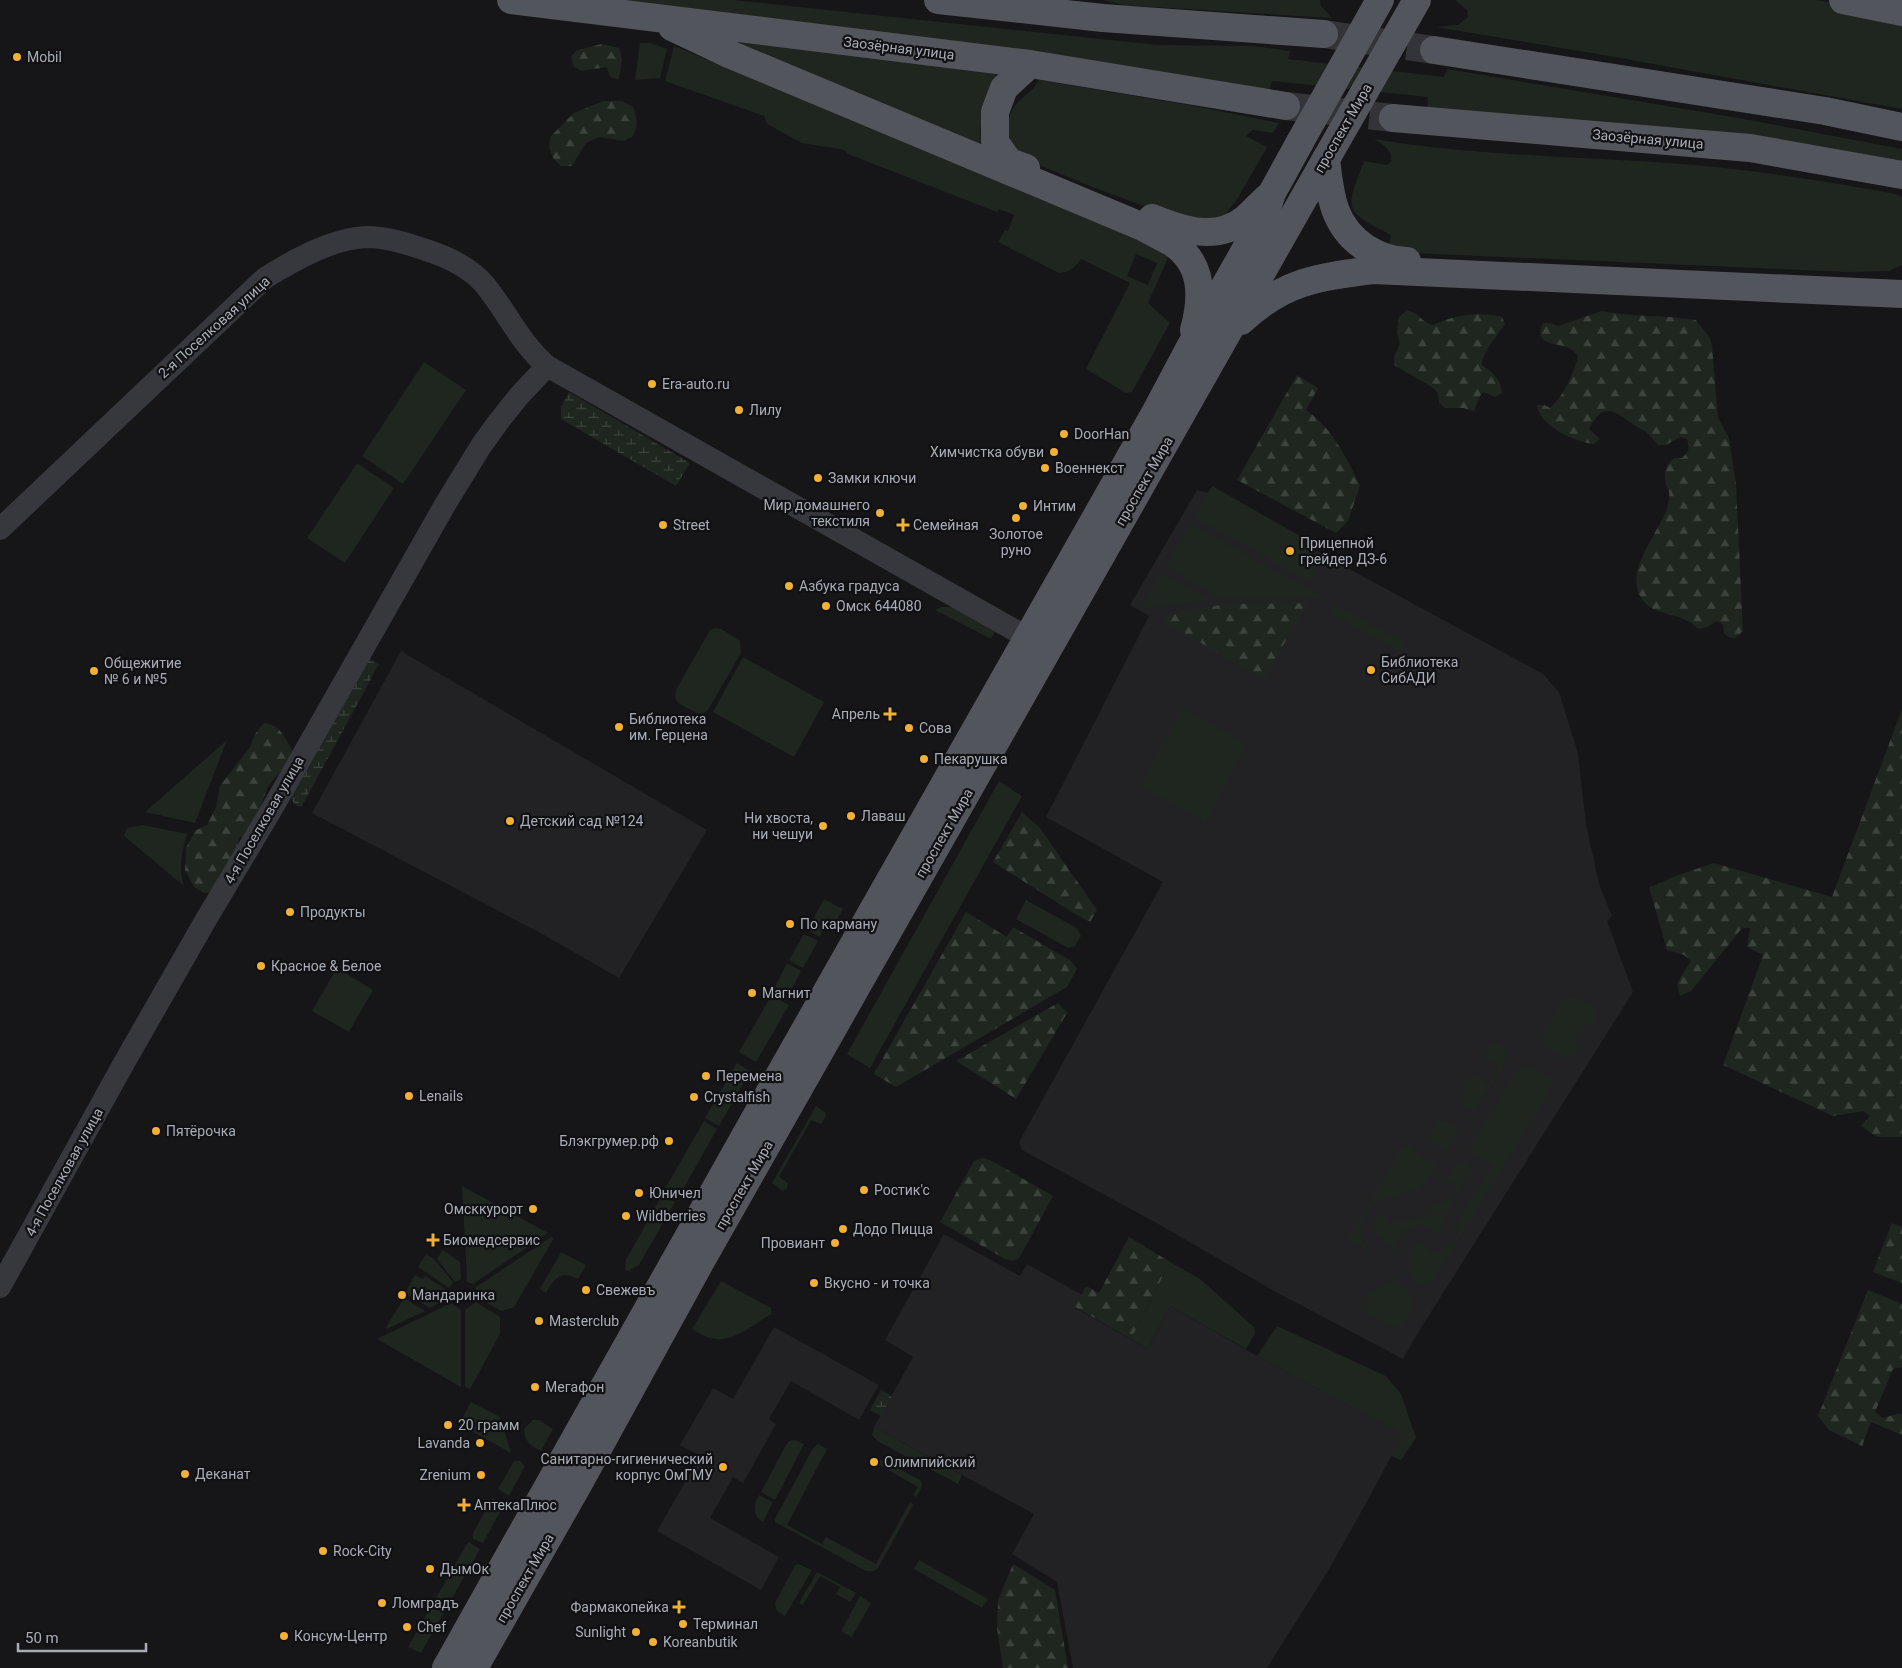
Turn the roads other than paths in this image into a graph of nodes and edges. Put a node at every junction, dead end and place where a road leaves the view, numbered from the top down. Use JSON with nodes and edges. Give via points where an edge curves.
{"nodes":[{"id":1,"x":511,"y":0,"type":"edge"},
{"id":2,"x":938,"y":0,"type":"edge"},
{"id":3,"x":1380,"y":0,"type":"edge"},
{"id":4,"x":1417,"y":0,"type":"edge"},
{"id":5,"x":1843,"y":0,"type":"edge"},
{"id":6,"x":1888,"y":0,"type":"edge"},
{"id":7,"x":1902,"y":3,"type":"edge"},
{"id":8,"x":1096,"y":9,"type":"edge"},
{"id":9,"x":1902,"y":12,"type":"edge"},
{"id":10,"x":651,"y":17,"type":"junction"},
{"id":11,"x":1324,"y":34,"type":"tunnel mouth"},
{"id":12,"x":1434,"y":50,"type":"tunnel mouth"},
{"id":13,"x":1030,"y":64,"type":"junction"},
{"id":14,"x":1286,"y":106,"type":"tunnel mouth"},
{"id":15,"x":1393,"y":118,"type":"tunnel mouth"},
{"id":16,"x":1902,"y":127,"type":"edge"},
{"id":17,"x":1326,"y":159,"type":"junction"},
{"id":18,"x":1902,"y":175,"type":"edge"},
{"id":19,"x":1272,"y":193,"type":"junction"},
{"id":20,"x":1902,"y":275,"type":"edge"},
{"id":21,"x":1902,"y":294,"type":"edge"},
{"id":22,"x":1200,"y":355,"type":"junction"},
{"id":23,"x":547,"y":366,"type":"junction"},
{"id":24,"x":0,"y":530,"type":"edge"},
{"id":25,"x":1038,"y":644,"type":"junction"},
{"id":26,"x":0,"y":1287,"type":"edge"},
{"id":27,"x":446,"y":1668,"type":"edge"},
{"id":28,"x":474,"y":1668,"type":"edge"}],
"edges":[{"from":1,"to":10,"type":"main road","name":"Заозёрная улица"},
{"from":2,"to":8,"type":"main road"},
{"from":3,"to":19,"type":"main road","name":"проспект Мира","bridge":true},
{"from":4,"to":17,"type":"main road","name":"проспект Мира","bridge":true},
{"from":5,"to":9,"type":"main road"},
{"from":6,"to":7,"type":"main road"},
{"from":8,"to":11,"type":"main road"},
{"from":10,"to":13,"type":"main road","name":"Заозёрная улица"},
{"from":10,"to":22,"type":"main road","via":[[729,54],[1143,227],[1172,243],[1188,258],[1199,277]]},
{"from":12,"to":16,"type":"main road","via":[[1825,111]]},
{"from":13,"to":14,"type":"main road","name":"Заозёрная улица"},
{"from":13,"to":19,"type":"main road","via":[[1004,88],[995,112],[995,142],[1010,162],[1193,232],[1232,226],[1244,220]]},
{"from":15,"to":18,"type":"main road","name":"Заозёрная улица","via":[[1750,148]]},
{"from":17,"to":20,"type":"main road","via":[[1340,222],[1364,246],[1380,256],[1398,261],[1885,281]]},
{"from":17,"to":22,"type":"main road","name":"проспект Мира"},
{"from":19,"to":22,"type":"main road","name":"проспект Мира"},
{"from":21,"to":22,"type":"main road","via":[[1374,270],[1315,279],[1275,294],[1256,306]]},
{"from":22,"to":25,"type":"main road","name":"проспект Мира"},
{"from":23,"to":24,"type":"street","name":"2-я Поселковая улица","via":[[532,354],[484,284],[448,258],[385,239],[368,237],[340,243],[296,260],[265,278]]},
{"from":23,"to":25,"type":"street","name":"2-я Поселковая улица"},
{"from":23,"to":26,"type":"street","name":"4-я Поселковая улица","via":[[499,421],[446,503],[138,1038]]},
{"from":25,"to":27,"type":"main road","name":"проспект Мира","via":[[776,1081]]},
{"from":25,"to":28,"type":"main road","name":"проспект Мира","via":[[579,1484]]}]}
